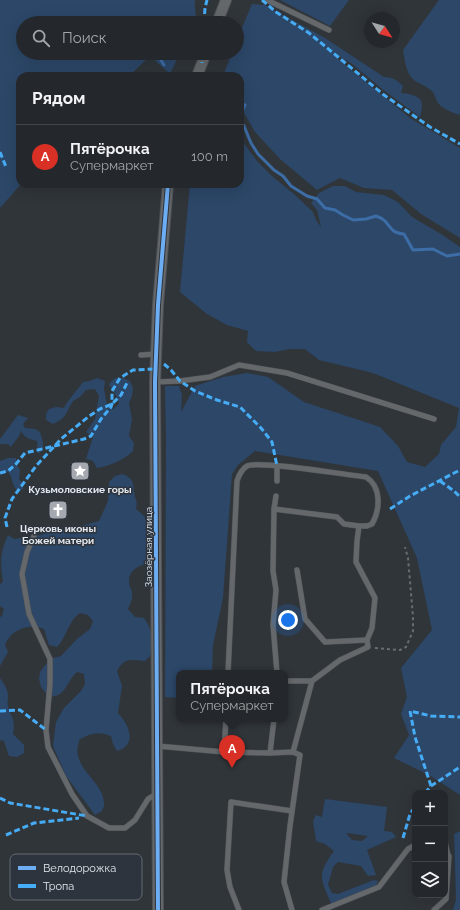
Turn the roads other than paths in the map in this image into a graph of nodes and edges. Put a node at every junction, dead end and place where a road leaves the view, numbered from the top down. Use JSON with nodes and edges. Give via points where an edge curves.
{"nodes":[{"id":1,"x":226,"y":0,"type":"edge"},
{"id":2,"x":267,"y":0,"type":"edge"},
{"id":3,"x":220,"y":16,"type":"edge"},
{"id":4,"x":329,"y":30,"type":"dead end"},
{"id":5,"x":204,"y":60,"type":"edge"},
{"id":6,"x":199,"y":72,"type":"edge"},
{"id":7,"x":168,"y":188,"type":"edge"},
{"id":8,"x":156,"y":354,"type":"junction"},
{"id":9,"x":141,"y":355,"type":"dead end"},
{"id":10,"x":155,"y":382,"type":"junction"},
{"id":11,"x":434,"y":419,"type":"dead end"},
{"id":12,"x":277,"y":466,"type":"junction"},
{"id":13,"x":277,"y":481,"type":"dead end"},
{"id":14,"x":276,"y":496,"type":"dead end"},
{"id":15,"x":274,"y":510,"type":"junction"},
{"id":16,"x":359,"y":526,"type":"junction"},
{"id":17,"x":34,"y":536,"type":"dead end"},
{"id":18,"x":297,"y":570,"type":"dead end"},
{"id":19,"x":368,"y":640,"type":"junction"},
{"id":20,"x":228,"y":670,"type":"edge"},
{"id":21,"x":277,"y":670,"type":"edge"},
{"id":22,"x":288,"y":681,"type":"edge"},
{"id":23,"x":312,"y":681,"type":"junction"},
{"id":24,"x":226,"y":722,"type":"edge"},
{"id":25,"x":274,"y":722,"type":"edge"},
{"id":26,"x":157,"y":746,"type":"junction"},
{"id":27,"x":224,"y":752,"type":"junction"},
{"id":28,"x":293,"y":752,"type":"junction"},
{"id":29,"x":270,"y":753,"type":"junction"},
{"id":30,"x":156,"y":794,"type":"junction"},
{"id":31,"x":292,"y":811,"type":"junction"},
{"id":32,"x":412,"y":847,"type":"edge"},
{"id":33,"x":447,"y":862,"type":"edge"},
{"id":34,"x":158,"y":910,"type":"edge"},
{"id":35,"x":239,"y":910,"type":"edge"},
{"id":36,"x":292,"y":910,"type":"edge"},
{"id":37,"x":322,"y":910,"type":"edge"},
{"id":38,"x":434,"y":910,"type":"edge"}],
"edges":[{"from":1,"to":3,"type":"street"},
{"from":2,"to":4,"type":"lane"},
{"from":5,"to":6,"type":"street"},
{"from":7,"to":8,"type":"street","name":"Заозёрная улица"},
{"from":8,"to":9,"type":"lane"},
{"from":8,"to":10,"type":"street","name":"Заозёрная улица"},
{"from":10,"to":11,"type":"lane","via":[[210,376],[239,365],[263,368],[287,373]]},
{"from":10,"to":26,"type":"street","name":"Заозёрная улица"},
{"from":12,"to":13,"type":"lane"},
{"from":12,"to":16,"type":"lane","via":[[366,477],[377,488],[375,520],[367,526]]},
{"from":12,"to":20,"type":"lane","via":[[248,466],[237,481]]},
{"from":14,"to":15,"type":"lane"},
{"from":15,"to":16,"type":"lane","via":[[337,517],[344,524]]},
{"from":15,"to":21,"type":"lane","via":[[273,571],[276,590],[273,625]]},
{"from":16,"to":19,"type":"lane","via":[[356,562],[375,598]]},
{"from":17,"to":30,"type":"lane","via":[[22,574],[29,614],[50,659],[46,730],[48,747],[72,794],[87,816],[109,828],[125,828],[135,820],[148,799]]},
{"from":18,"to":19,"type":"lane","via":[[305,619],[325,642]]},
{"from":19,"to":23,"type":"lane","via":[[368,647],[340,660]]},
{"from":22,"to":23,"type":"lane"},
{"from":23,"to":28,"type":"lane"},
{"from":24,"to":27,"type":"lane"},
{"from":25,"to":29,"type":"lane"},
{"from":26,"to":27,"type":"lane"},
{"from":26,"to":30,"type":"street","name":"Заозёрная улица"},
{"from":27,"to":29,"type":"lane"},
{"from":28,"to":29,"type":"lane"},
{"from":28,"to":31,"type":"lane","via":[[300,755]]},
{"from":30,"to":34,"type":"street","name":"Заозёрная улица"},
{"from":31,"to":35,"type":"lane","via":[[231,802],[227,870],[230,887]]},
{"from":31,"to":36,"type":"lane","via":[[284,882]]},
{"from":32,"to":37,"type":"lane","via":[[379,887]]},
{"from":33,"to":38,"type":"lane","via":[[446,899]]}]}
